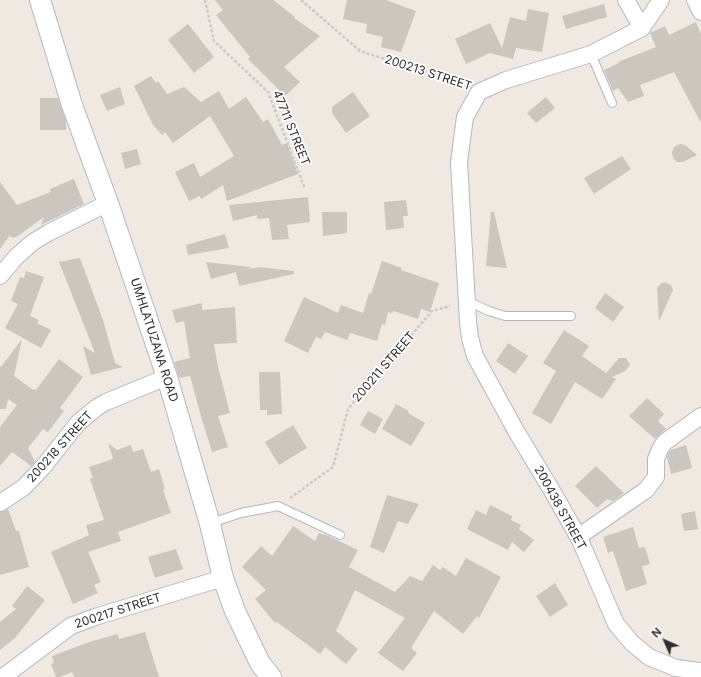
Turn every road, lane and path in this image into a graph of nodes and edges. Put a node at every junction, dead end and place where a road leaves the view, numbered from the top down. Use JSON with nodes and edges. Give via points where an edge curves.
{"nodes":[{"id":1,"x":40,"y":0,"type":"edge"},
{"id":2,"x":205,"y":0,"type":"edge"},
{"id":3,"x":301,"y":0,"type":"edge"},
{"id":4,"x":626,"y":0,"type":"edge"},
{"id":5,"x":661,"y":0,"type":"edge"},
{"id":6,"x":695,"y":0,"type":"edge"},
{"id":7,"x":701,"y":12,"type":"edge"},
{"id":8,"x":642,"y":28,"type":"junction"},
{"id":9,"x":591,"y":54,"type":"junction"},
{"id":10,"x":479,"y":92,"type":"junction"},
{"id":11,"x":612,"y":103,"type":"dead end"},
{"id":12,"x":306,"y":189,"type":"dead end"},
{"id":13,"x":108,"y":203,"type":"junction"},
{"id":14,"x":0,"y":276,"type":"edge"},
{"id":15,"x":467,"y":301,"type":"junction"},
{"id":16,"x":571,"y":316,"type":"dead end"},
{"id":17,"x":167,"y":377,"type":"junction"},
{"id":18,"x":701,"y":416,"type":"edge"},
{"id":19,"x":0,"y":504,"type":"edge"},
{"id":20,"x":278,"y":506,"type":"junction"},
{"id":21,"x":210,"y":524,"type":"junction"},
{"id":22,"x":340,"y":535,"type":"dead end"},
{"id":23,"x":578,"y":537,"type":"junction"},
{"id":24,"x":223,"y":578,"type":"junction"},
{"id":25,"x":701,"y":671,"type":"edge"},
{"id":26,"x":3,"y":677,"type":"edge"},
{"id":27,"x":271,"y":677,"type":"edge"}],
"edges":[{"from":1,"to":13,"type":"street","name":"UMHLATUZANA ROAD","via":[[72,105]]},
{"from":2,"to":12,"type":"path","name":"47711 STREET","via":[[214,41],[268,92]]},
{"from":3,"to":10,"type":"path","name":"200213 STREET","via":[[360,51],[462,84],[473,85]]},
{"from":4,"to":8,"type":"street"},
{"from":5,"to":8,"type":"street","name":"200213 STREET"},
{"from":6,"to":7,"type":"street"},
{"from":8,"to":9,"type":"street","name":"200213 STREET"},
{"from":9,"to":10,"type":"street","name":"200213 STREET","via":[[506,80]]},
{"from":9,"to":11,"type":"lane"},
{"from":10,"to":15,"type":"street","name":"200438 STREET","via":[[465,117],[459,162]]},
{"from":13,"to":14,"type":"street","via":[[34,242],[16,257]]},
{"from":13,"to":17,"type":"street","name":"UMHLATUZANA ROAD"},
{"from":15,"to":16,"type":"lane","via":[[505,316]]},
{"from":15,"to":20,"type":"path","name":"200211 STREET","via":[[432,311],[348,409],[334,467]]},
{"from":15,"to":23,"type":"street","name":"200438 STREET","via":[[470,338],[475,356]]},
{"from":17,"to":19,"type":"street","name":"200218 STREET","via":[[96,408],[78,423],[24,487]]},
{"from":17,"to":21,"type":"street","name":"UMHLATUZANA ROAD"},
{"from":18,"to":23,"type":"street","via":[[661,447],[656,459],[656,478],[646,490]]},
{"from":20,"to":21,"type":"lane"},
{"from":20,"to":22,"type":"lane"},
{"from":21,"to":24,"type":"street","name":"UMHLATUZANA ROAD"},
{"from":23,"to":25,"type":"street","name":"200438 STREET","via":[[616,624],[632,643],[649,657],[676,668]]},
{"from":24,"to":26,"type":"street","name":"200217 STREET","via":[[71,626]]},
{"from":24,"to":27,"type":"street","name":"UMHLATUZANA ROAD","via":[[235,611],[260,663]]}]}
